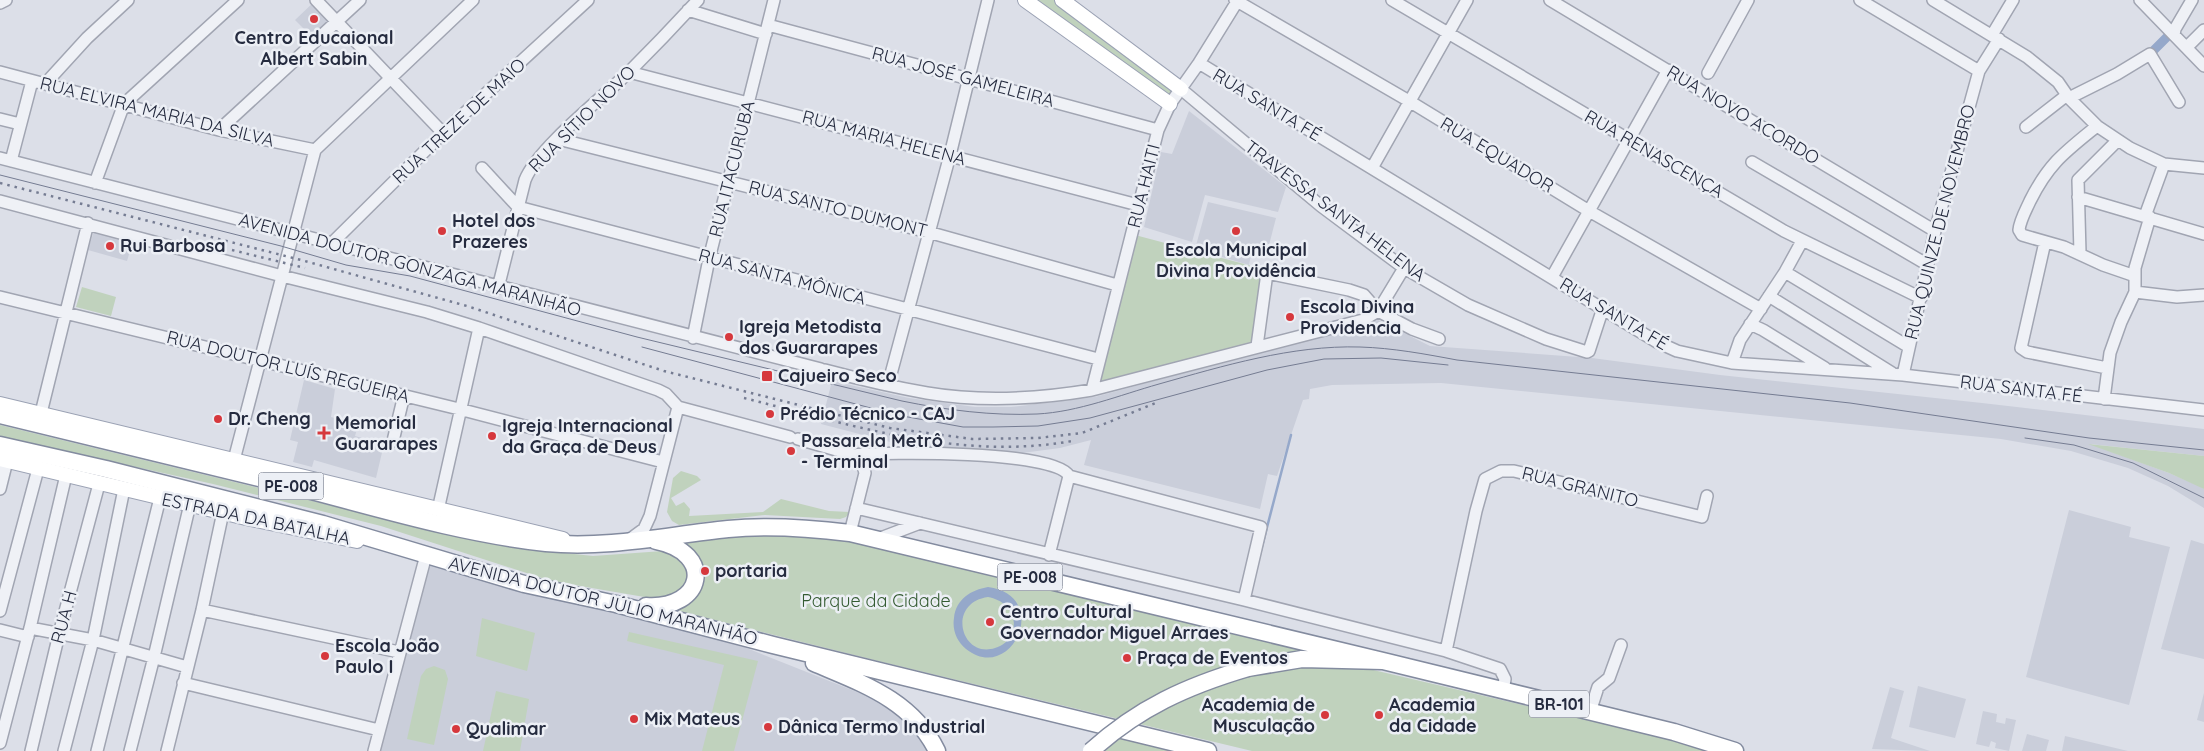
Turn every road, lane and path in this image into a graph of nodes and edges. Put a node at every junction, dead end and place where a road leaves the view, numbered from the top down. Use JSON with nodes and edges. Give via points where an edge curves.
{"nodes":[{"id":1,"x":6,"y":0,"type":"edge"},
{"id":2,"x":128,"y":0,"type":"edge"},
{"id":3,"x":238,"y":0,"type":"edge"},
{"id":4,"x":316,"y":0,"type":"edge"},
{"id":5,"x":360,"y":0,"type":"edge"},
{"id":6,"x":473,"y":0,"type":"edge"},
{"id":7,"x":588,"y":0,"type":"edge"},
{"id":8,"x":698,"y":0,"type":"edge"},
{"id":9,"x":774,"y":0,"type":"edge"},
{"id":10,"x":1025,"y":0,"type":"edge"},
{"id":11,"x":1062,"y":0,"type":"edge"},
{"id":12,"x":1237,"y":0,"type":"edge"},
{"id":13,"x":1392,"y":0,"type":"edge"},
{"id":14,"x":1467,"y":0,"type":"edge"},
{"id":15,"x":1550,"y":0,"type":"edge"},
{"id":16,"x":1748,"y":0,"type":"edge"},
{"id":17,"x":1860,"y":0,"type":"edge"},
{"id":18,"x":1933,"y":0,"type":"edge"},
{"id":19,"x":2013,"y":0,"type":"edge"},
{"id":20,"x":2140,"y":0,"type":"edge"},
{"id":21,"x":2192,"y":0,"type":"edge"},
{"id":22,"x":984,"y":1,"type":"edge"},
{"id":23,"x":0,"y":3,"type":"edge"},
{"id":24,"x":688,"y":10,"type":"junction"},
{"id":25,"x":337,"y":22,"type":"junction"},
{"id":26,"x":767,"y":30,"type":"junction"},
{"id":27,"x":2204,"y":30,"type":"edge"},
{"id":28,"x":2175,"y":31,"type":"junction"},
{"id":29,"x":1447,"y":32,"type":"junction"},
{"id":30,"x":1996,"y":37,"type":"junction"},
{"id":31,"x":2187,"y":47,"type":"junction"},
{"id":32,"x":1199,"y":63,"type":"junction"},
{"id":33,"x":2204,"y":66,"type":"edge"},
{"id":34,"x":1668,"y":70,"type":"junction"},
{"id":35,"x":1979,"y":71,"type":"junction"},
{"id":36,"x":0,"y":72,"type":"edge"},
{"id":37,"x":629,"y":72,"type":"junction"},
{"id":38,"x":1708,"y":73,"type":"dead end"},
{"id":39,"x":390,"y":77,"type":"junction"},
{"id":40,"x":968,"y":78,"type":"junction"},
{"id":41,"x":32,"y":81,"type":"junction"},
{"id":42,"x":46,"y":84,"type":"junction"},
{"id":43,"x":1181,"y":89,"type":"junction"},
{"id":44,"x":2068,"y":97,"type":"junction"},
{"id":45,"x":1409,"y":101,"type":"junction"},
{"id":46,"x":2179,"y":102,"type":"dead end"},
{"id":47,"x":748,"y":103,"type":"junction"},
{"id":48,"x":124,"y":104,"type":"junction"},
{"id":49,"x":1170,"y":104,"type":"junction"},
{"id":50,"x":0,"y":119,"type":"edge"},
{"id":51,"x":20,"y":124,"type":"junction"},
{"id":52,"x":2097,"y":126,"type":"junction"},
{"id":53,"x":2026,"y":127,"type":"dead end"},
{"id":54,"x":219,"y":130,"type":"junction"},
{"id":55,"x":1158,"y":130,"type":"junction"},
{"id":56,"x":443,"y":133,"type":"junction"},
{"id":57,"x":558,"y":139,"type":"junction"},
{"id":58,"x":1629,"y":140,"type":"junction"},
{"id":59,"x":2118,"y":140,"type":"junction"},
{"id":60,"x":315,"y":150,"type":"junction"},
{"id":61,"x":950,"y":155,"type":"junction"},
{"id":62,"x":6,"y":160,"type":"edge"},
{"id":63,"x":1752,"y":162,"type":"dead end"},
{"id":64,"x":2164,"y":164,"type":"junction"},
{"id":65,"x":482,"y":168,"type":"dead end"},
{"id":66,"x":1372,"y":168,"type":"junction"},
{"id":67,"x":2204,"y":168,"type":"edge"},
{"id":68,"x":728,"y":182,"type":"junction"},
{"id":69,"x":96,"y":183,"type":"junction"},
{"id":70,"x":2078,"y":197,"type":"junction"},
{"id":71,"x":0,"y":201,"type":"edge"},
{"id":72,"x":1138,"y":205,"type":"junction"},
{"id":73,"x":518,"y":207,"type":"junction"},
{"id":74,"x":1589,"y":210,"type":"junction"},
{"id":75,"x":2147,"y":216,"type":"junction"},
{"id":76,"x":88,"y":223,"type":"junction"},
{"id":77,"x":1935,"y":231,"type":"junction"},
{"id":78,"x":928,"y":232,"type":"junction"},
{"id":79,"x":292,"y":234,"type":"junction"},
{"id":80,"x":2204,"y":234,"type":"edge"},
{"id":81,"x":1802,"y":241,"type":"junction"},
{"id":82,"x":2046,"y":242,"type":"junction"},
{"id":83,"x":331,"y":244,"type":"junction"},
{"id":84,"x":2080,"y":253,"type":"junction"},
{"id":85,"x":709,"y":258,"type":"junction"},
{"id":86,"x":1928,"y":266,"type":"junction"},
{"id":87,"x":1404,"y":268,"type":"junction"},
{"id":88,"x":1785,"y":272,"type":"junction"},
{"id":89,"x":282,"y":276,"type":"junction"},
{"id":90,"x":2135,"y":276,"type":"junction"},
{"id":91,"x":1552,"y":277,"type":"junction"},
{"id":92,"x":1117,"y":285,"type":"junction"},
{"id":93,"x":498,"y":288,"type":"junction"},
{"id":94,"x":2135,"y":292,"type":"junction"},
{"id":95,"x":2204,"y":295,"type":"edge"},
{"id":96,"x":1769,"y":296,"type":"junction"},
{"id":97,"x":0,"y":297,"type":"edge"},
{"id":98,"x":1921,"y":298,"type":"junction"},
{"id":99,"x":1603,"y":308,"type":"junction"},
{"id":100,"x":1761,"y":309,"type":"junction"},
{"id":101,"x":908,"y":310,"type":"junction"},
{"id":102,"x":1378,"y":311,"type":"junction"},
{"id":103,"x":66,"y":314,"type":"junction"},
{"id":104,"x":1750,"y":324,"type":"junction"},
{"id":105,"x":479,"y":328,"type":"junction"},
{"id":106,"x":693,"y":338,"type":"junction"},
{"id":107,"x":1439,"y":339,"type":"dead end"},
{"id":108,"x":1257,"y":346,"type":"junction"},
{"id":109,"x":1909,"y":347,"type":"junction"},
{"id":110,"x":1098,"y":359,"type":"junction"},
{"id":111,"x":261,"y":361,"type":"junction"},
{"id":112,"x":1732,"y":363,"type":"junction"},
{"id":113,"x":2107,"y":368,"type":"junction"},
{"id":114,"x":1827,"y":369,"type":"junction"},
{"id":115,"x":1898,"y":374,"type":"junction"},
{"id":116,"x":888,"y":386,"type":"junction"},
{"id":117,"x":1092,"y":390,"type":"junction"},
{"id":118,"x":404,"y":395,"type":"junction"},
{"id":119,"x":2104,"y":399,"type":"junction"},
{"id":120,"x":0,"y":404,"type":"edge"},
{"id":121,"x":678,"y":407,"type":"junction"},
{"id":122,"x":459,"y":409,"type":"junction"},
{"id":123,"x":2204,"y":410,"type":"edge"},
{"id":124,"x":41,"y":414,"type":"junction"},
{"id":125,"x":0,"y":415,"type":"edge"},
{"id":126,"x":393,"y":441,"type":"dead end"},
{"id":127,"x":0,"y":445,"type":"edge"},
{"id":128,"x":854,"y":454,"type":"junction"},
{"id":129,"x":4,"y":460,"type":"edge"},
{"id":130,"x":234,"y":460,"type":"junction"},
{"id":131,"x":663,"y":462,"type":"junction"},
{"id":132,"x":38,"y":469,"type":"junction"},
{"id":133,"x":66,"y":475,"type":"junction"},
{"id":134,"x":1068,"y":476,"type":"junction"},
{"id":135,"x":99,"y":484,"type":"junction"},
{"id":136,"x":0,"y":489,"type":"edge"},
{"id":137,"x":124,"y":489,"type":"junction"},
{"id":138,"x":1707,"y":496,"type":"dead end"},
{"id":139,"x":160,"y":498,"type":"junction"},
{"id":140,"x":190,"y":504,"type":"junction"},
{"id":141,"x":856,"y":508,"type":"junction"},
{"id":142,"x":438,"y":510,"type":"junction"},
{"id":143,"x":223,"y":512,"type":"junction"},
{"id":144,"x":920,"y":523,"type":"junction"},
{"id":145,"x":850,"y":533,"type":"junction"},
{"id":146,"x":646,"y":540,"type":"junction"},
{"id":147,"x":876,"y":540,"type":"junction"},
{"id":148,"x":626,"y":542,"type":"junction"},
{"id":149,"x":583,"y":545,"type":"junction"},
{"id":150,"x":420,"y":554,"type":"junction"},
{"id":151,"x":1050,"y":555,"type":"junction"},
{"id":152,"x":1244,"y":600,"type":"junction"},
{"id":153,"x":616,"y":604,"type":"junction"},
{"id":154,"x":202,"y":610,"type":"junction"},
{"id":155,"x":0,"y":611,"type":"edge"},
{"id":156,"x":0,"y":630,"type":"edge"},
{"id":157,"x":29,"y":632,"type":"junction"},
{"id":158,"x":59,"y":634,"type":"junction"},
{"id":159,"x":93,"y":640,"type":"junction"},
{"id":160,"x":773,"y":645,"type":"junction"},
{"id":161,"x":1621,"y":645,"type":"dead end"},
{"id":162,"x":122,"y":648,"type":"junction"},
{"id":163,"x":1446,"y":651,"type":"junction"},
{"id":164,"x":399,"y":652,"type":"junction"},
{"id":165,"x":154,"y":657,"type":"junction"},
{"id":166,"x":1383,"y":661,"type":"junction"},
{"id":167,"x":187,"y":667,"type":"junction"},
{"id":168,"x":183,"y":683,"type":"junction"},
{"id":169,"x":1503,"y":690,"type":"junction"},
{"id":170,"x":1590,"y":712,"type":"junction"},
{"id":171,"x":379,"y":730,"type":"junction"},
{"id":172,"x":0,"y":743,"type":"edge"},
{"id":173,"x":31,"y":751,"type":"edge"},
{"id":174,"x":64,"y":751,"type":"edge"},
{"id":175,"x":97,"y":751,"type":"edge"},
{"id":176,"x":130,"y":751,"type":"edge"},
{"id":177,"x":168,"y":751,"type":"edge"},
{"id":178,"x":374,"y":751,"type":"edge"},
{"id":179,"x":936,"y":751,"type":"edge"},
{"id":180,"x":1091,"y":751,"type":"edge"},
{"id":181,"x":1208,"y":751,"type":"edge"},
{"id":182,"x":1735,"y":751,"type":"edge"}],
"edges":[{"from":1,"to":23,"type":"street"},
{"from":2,"to":42,"type":"street","via":[[92,32]]},
{"from":3,"to":48,"type":"street"},
{"from":4,"to":25,"type":"street"},
{"from":5,"to":25,"type":"street"},
{"from":6,"to":39,"type":"street"},
{"from":7,"to":56,"type":"street","name":"RUA TREZE DE MAIO"},
{"from":8,"to":24,"type":"street","name":"RUA SÍTIO NOVO"},
{"from":9,"to":26,"type":"street","name":"RUA ITACURUBA"},
{"from":10,"to":49,"type":"main road"},
{"from":11,"to":43,"type":"main road"},
{"from":12,"to":32,"type":"street","name":"RUA HAITI"},
{"from":12,"to":45,"type":"street","name":"RUA EQUADOR"},
{"from":13,"to":29,"type":"street","name":"RUA RENASCENÇA"},
{"from":14,"to":29,"type":"street"},
{"from":15,"to":34,"type":"street","name":"RUA NOVO ACORDO"},
{"from":16,"to":38,"type":"street"},
{"from":17,"to":35,"type":"street"},
{"from":18,"to":30,"type":"street"},
{"from":19,"to":30,"type":"street","name":"RUA QUINZE DE NOVEMBRO"},
{"from":20,"to":28,"type":"street","via":[[2164,25]]},
{"from":21,"to":28,"type":"street"},
{"from":22,"to":40,"type":"street"},
{"from":24,"to":26,"type":"street","name":"RUA JOSÉ GAMELEIRA"},
{"from":24,"to":37,"type":"street","name":"RUA SÍTIO NOVO"},
{"from":25,"to":39,"type":"street"},
{"from":25,"to":54,"type":"street"},
{"from":26,"to":40,"type":"street","name":"RUA JOSÉ GAMELEIRA"},
{"from":26,"to":47,"type":"street","name":"RUA ITACURUBA"},
{"from":27,"to":31,"type":"street"},
{"from":28,"to":31,"type":"street"},
{"from":29,"to":45,"type":"street"},
{"from":29,"to":58,"type":"street","name":"RUA RENASCENÇA"},
{"from":30,"to":35,"type":"street","name":"RUA QUINZE DE NOVEMBRO"},
{"from":30,"to":44,"type":"street","via":[[2052,76]]},
{"from":31,"to":33,"type":"street"},
{"from":32,"to":43,"type":"street","name":"RUA HAITI"},
{"from":32,"to":66,"type":"street","name":"RUA SANTA FÉ"},
{"from":34,"to":58,"type":"street"},
{"from":34,"to":77,"type":"street","name":"RUA NOVO ACORDO"},
{"from":35,"to":77,"type":"street","name":"RUA QUINZE DE NOVEMBRO"},
{"from":36,"to":41,"type":"street","name":"RUA ELVIRA MARIA DA SILVA"},
{"from":37,"to":47,"type":"street","name":"RUA MARIA HELENA"},
{"from":37,"to":57,"type":"street","name":"RUA SÍTIO NOVO"},
{"from":39,"to":56,"type":"street"},
{"from":39,"to":60,"type":"street"},
{"from":40,"to":55,"type":"street","name":"RUA JOSÉ GAMELEIRA"},
{"from":40,"to":61,"type":"street"},
{"from":41,"to":42,"type":"street","name":"RUA ELVIRA MARIA DA SILVA"},
{"from":41,"to":51,"type":"street"},
{"from":42,"to":48,"type":"street","name":"RUA ELVIRA MARIA DA SILVA"},
{"from":43,"to":49,"type":"street","name":"RUA HAITI"},
{"from":43,"to":87,"type":"street","name":"TRAVESSA SANTA HELENA","via":[[1321,206]]},
{"from":44,"to":46,"type":"street","via":[[2101,83],[2150,54]]},
{"from":44,"to":52,"type":"street"},
{"from":44,"to":53,"type":"street"},
{"from":45,"to":66,"type":"street"},
{"from":45,"to":74,"type":"street","name":"RUA EQUADOR"},
{"from":47,"to":61,"type":"street","name":"RUA MARIA HELENA"},
{"from":47,"to":68,"type":"street","name":"RUA ITACURUBA"},
{"from":48,"to":54,"type":"street","name":"RUA ELVIRA MARIA DA SILVA"},
{"from":48,"to":69,"type":"street"},
{"from":49,"to":55,"type":"street","name":"RUA HAITI"},
{"from":50,"to":51,"type":"street"},
{"from":51,"to":62,"type":"street"},
{"from":52,"to":59,"type":"street"},
{"from":52,"to":82,"type":"street","via":[[2055,160],[2025,211],[2019,232]]},
{"from":54,"to":60,"type":"street","name":"RUA ELVIRA MARIA DA SILVA"},
{"from":55,"to":72,"type":"street","name":"RUA HAITI"},
{"from":56,"to":83,"type":"street","name":"RUA TREZE DE MAIO"},
{"from":57,"to":68,"type":"street","name":"RUA SANTO DUMONT"},
{"from":57,"to":73,"type":"street","name":"RUA SÍTIO NOVO","via":[[530,169]]},
{"from":58,"to":74,"type":"street"},
{"from":58,"to":81,"type":"street","name":"RUA RENASCENÇA"},
{"from":59,"to":64,"type":"street"},
{"from":59,"to":70,"type":"street","via":[[2082,175],[2077,183]]},
{"from":60,"to":79,"type":"street"},
{"from":61,"to":72,"type":"street","name":"RUA MARIA HELENA"},
{"from":61,"to":78,"type":"street"},
{"from":62,"to":69,"type":"street","name":"AVENIDA DOUTOR GONZAGA MARANHÃO"},
{"from":63,"to":86,"type":"street"},
{"from":64,"to":67,"type":"street"},
{"from":64,"to":75,"type":"street"},
{"from":65,"to":73,"type":"street"},
{"from":66,"to":91,"type":"street","name":"RUA SANTA FÉ"},
{"from":68,"to":78,"type":"street","name":"RUA SANTO DUMONT"},
{"from":68,"to":85,"type":"street","name":"RUA ITACURUBA"},
{"from":69,"to":79,"type":"street","name":"AVENIDA DOUTOR GONZAGA MARANHÃO"},
{"from":70,"to":75,"type":"street"},
{"from":70,"to":84,"type":"street"},
{"from":71,"to":76,"type":"street"},
{"from":72,"to":92,"type":"street","name":"RUA HAITI"},
{"from":73,"to":85,"type":"street","name":"RUA SANTA MÔNICA"},
{"from":73,"to":93,"type":"street","name":"RUA SÍTIO NOVO"},
{"from":74,"to":91,"type":"street"},
{"from":74,"to":100,"type":"street","name":"RUA EQUADOR"},
{"from":75,"to":80,"type":"street"},
{"from":75,"to":90,"type":"street"},
{"from":76,"to":89,"type":"street"},
{"from":76,"to":103,"type":"street"},
{"from":77,"to":86,"type":"street","name":"RUA QUINZE DE NOVEMBRO"},
{"from":78,"to":92,"type":"street","name":"RUA SANTO DUMONT"},
{"from":78,"to":101,"type":"street"},
{"from":79,"to":83,"type":"street","name":"AVENIDA DOUTOR GONZAGA MARANHÃO"},
{"from":79,"to":89,"type":"street"},
{"from":81,"to":88,"type":"street"},
{"from":81,"to":98,"type":"street","name":"RUA RENASCENÇA"},
{"from":82,"to":84,"type":"street"},
{"from":82,"to":113,"type":"street","via":[[2021,348]]},
{"from":83,"to":93,"type":"street","name":"AVENIDA DOUTOR GONZAGA MARANHÃO"},
{"from":84,"to":90,"type":"street"},
{"from":85,"to":101,"type":"street","name":"RUA SANTA MÔNICA"},
{"from":85,"to":106,"type":"street","name":"RUA ITACURUBA"},
{"from":86,"to":98,"type":"street","name":"RUA QUINZE DE NOVEMBRO"},
{"from":87,"to":99,"type":"street","name":"TRAVESSA SANTA HELENA","via":[[1455,299],[1546,339],[1586,352]]},
{"from":87,"to":102,"type":"street"},
{"from":88,"to":96,"type":"street"},
{"from":88,"to":109,"type":"street"},
{"from":89,"to":105,"type":"street"},
{"from":89,"to":111,"type":"street"},
{"from":90,"to":94,"type":"street"},
{"from":91,"to":99,"type":"street","name":"RUA SANTA FÉ"},
{"from":92,"to":110,"type":"street","name":"RUA HAITI"},
{"from":93,"to":106,"type":"street","name":"AVENIDA DOUTOR GONZAGA MARANHÃO"},
{"from":94,"to":95,"type":"street","via":[[2177,297]]},
{"from":94,"to":113,"type":"street","via":[[2121,322]]},
{"from":96,"to":100,"type":"street"},
{"from":96,"to":115,"type":"street"},
{"from":97,"to":103,"type":"street","name":"RUA DOUTOR LUÍS REGUEIRA"},
{"from":98,"to":109,"type":"street","name":"RUA QUINZE DE NOVEMBRO"},
{"from":99,"to":112,"type":"street","name":"RUA SANTA FÉ","via":[[1664,346]]},
{"from":100,"to":104,"type":"street"},
{"from":101,"to":110,"type":"street","name":"RUA SANTA MÔNICA"},
{"from":101,"to":116,"type":"street"},
{"from":102,"to":107,"type":"street"},
{"from":102,"to":108,"type":"street","name":"AVENIDA DOUTOR GONZAGA MARANHÃO","via":[[1363,320]]},
{"from":102,"to":108,"type":"street","via":[[1367,297],[1349,290],[1268,273]]},
{"from":103,"to":111,"type":"street","name":"RUA DOUTOR LUÍS REGUEIRA"},
{"from":103,"to":124,"type":"street"},
{"from":104,"to":112,"type":"street"},
{"from":104,"to":114,"type":"street"},
{"from":105,"to":121,"type":"street","via":[[658,390]]},
{"from":105,"to":122,"type":"street"},
{"from":106,"to":116,"type":"street","name":"AVENIDA DOUTOR GONZAGA MARANHÃO"},
{"from":108,"to":117,"type":"street","name":"AVENIDA DOUTOR GONZAGA MARANHÃO"},
{"from":109,"to":115,"type":"street","name":"RUA QUINZE DE NOVEMBRO"},
{"from":110,"to":117,"type":"street","name":"RUA HAITI"},
{"from":111,"to":118,"type":"street","name":"RUA DOUTOR LUÍS REGUEIRA"},
{"from":111,"to":130,"type":"street"},
{"from":112,"to":114,"type":"street","name":"RUA SANTA FÉ"},
{"from":113,"to":119,"type":"street"},
{"from":114,"to":115,"type":"street","name":"RUA SANTA FÉ"},
{"from":115,"to":119,"type":"street","name":"RUA SANTA FÉ"},
{"from":116,"to":117,"type":"street","name":"AVENIDA DOUTOR GONZAGA MARANHÃO","via":[[964,397],[1060,395]]},
{"from":118,"to":122,"type":"street","name":"RUA DOUTOR LUÍS REGUEIRA"},
{"from":118,"to":126,"type":"street"},
{"from":119,"to":123,"type":"street","name":"RUA SANTA FÉ"},
{"from":120,"to":124,"type":"main road"},
{"from":121,"to":128,"type":"street"},
{"from":121,"to":131,"type":"street"},
{"from":122,"to":131,"type":"street","name":"RUA DOUTOR LUÍS REGUEIRA"},
{"from":122,"to":142,"type":"street"},
{"from":124,"to":130,"type":"main road"},
{"from":125,"to":149,"type":"highway","name":"AVENIDA DOUTOR JÚLIO MARANHÃO","number":"PE-008","via":[[433,522],[511,538]]},
{"from":127,"to":150,"type":"highway","name":"AVENIDA DOUTOR JÚLIO MARANHÃO","number":"PE-008","via":[[322,524]]},
{"from":128,"to":134,"type":"street","via":[[891,452],[998,457],[1058,467]]},
{"from":128,"to":141,"type":"street","via":[[862,462],[865,473]]},
{"from":129,"to":132,"type":"main road"},
{"from":129,"to":136,"type":"street"},
{"from":130,"to":142,"type":"main road"},
{"from":131,"to":148,"type":"street","via":[[647,523]]},
{"from":132,"to":133,"type":"main road"},
{"from":132,"to":155,"type":"street"},
{"from":133,"to":135,"type":"main road"},
{"from":133,"to":157,"type":"street"},
{"from":134,"to":151,"type":"street"},
{"from":134,"to":152,"type":"street","via":[[1261,527]]},
{"from":135,"to":137,"type":"main road","name":"ESTRADA DA BATALHA"},
{"from":135,"to":158,"type":"street","name":"RUA H"},
{"from":137,"to":139,"type":"main road","name":"ESTRADA DA BATALHA"},
{"from":137,"to":159,"type":"street"},
{"from":138,"to":163,"type":"street","name":"RUA GRANITO","via":[[1702,517],[1514,471],[1490,476],[1485,479],[1476,511]]},
{"from":139,"to":140,"type":"main road","name":"ESTRADA DA BATALHA"},
{"from":139,"to":162,"type":"street"},
{"from":140,"to":143,"type":"main road","name":"ESTRADA DA BATALHA"},
{"from":140,"to":165,"type":"street"},
{"from":141,"to":144,"type":"street"},
{"from":141,"to":145,"type":"street"},
{"from":142,"to":149,"type":"main road"},
{"from":143,"to":150,"type":"main road","name":"ESTRADA DA BATALHA"},
{"from":143,"to":154,"type":"street"},
{"from":144,"to":147,"type":"street"},
{"from":144,"to":151,"type":"street"},
{"from":145,"to":146,"type":"highway","name":"AVENIDA DOUTOR JÚLIO MARANHÃO","number":"PE-008","via":[[797,526],[762,527]]},
{"from":145,"to":147,"type":"highway","name":"AVENIDA DOUTOR JÚLIO MARANHÃO","number":"PE-008"},
{"from":146,"to":148,"type":"highway","name":"AVENIDA DOUTOR JÚLIO MARANHÃO","number":"PE-008"},
{"from":146,"to":153,"type":"highway","via":[[672,545],[687,554],[694,566],[692,588],[679,602],[668,606]]},
{"from":147,"to":166,"type":"highway","name":"AVENIDA DOUTOR JÚLIO MARANHÃO","number":"PE-008"},
{"from":148,"to":149,"type":"highway","name":"AVENIDA DOUTOR JÚLIO MARANHÃO","number":"PE-008"},
{"from":150,"to":153,"type":"highway","name":"AVENIDA DOUTOR JÚLIO MARANHÃO","number":"PE-008","via":[[524,584]]},
{"from":150,"to":164,"type":"street"},
{"from":151,"to":152,"type":"street"},
{"from":152,"to":163,"type":"street"},
{"from":153,"to":160,"type":"highway","name":"AVENIDA DOUTOR JÚLIO MARANHÃO","number":"PE-008"},
{"from":154,"to":164,"type":"street"},
{"from":154,"to":167,"type":"street"},
{"from":156,"to":157,"type":"street"},
{"from":157,"to":158,"type":"street"},
{"from":157,"to":172,"type":"street"},
{"from":158,"to":159,"type":"street"},
{"from":158,"to":173,"type":"street","name":"RUA H"},
{"from":159,"to":162,"type":"street"},
{"from":159,"to":174,"type":"street"},
{"from":160,"to":179,"type":"highway","via":[[881,692],[927,732]]},
{"from":160,"to":181,"type":"highway","name":"AVENIDA DOUTOR JÚLIO MARANHÃO","number":"PE-008"},
{"from":161,"to":170,"type":"street","via":[[1609,678],[1598,688]]},
{"from":162,"to":165,"type":"street"},
{"from":162,"to":175,"type":"street"},
{"from":163,"to":169,"type":"street","via":[[1500,670],[1505,679]]},
{"from":164,"to":171,"type":"street"},
{"from":165,"to":167,"type":"street"},
{"from":165,"to":176,"type":"street"},
{"from":166,"to":169,"type":"highway","number":"BR-101"},
{"from":166,"to":180,"type":"highway","number":"BR-101","bridge":true,"via":[[1302,659],[1248,668],[1209,679],[1170,695],[1113,731]]},
{"from":167,"to":168,"type":"street"},
{"from":168,"to":171,"type":"street"},
{"from":168,"to":177,"type":"street"},
{"from":169,"to":170,"type":"highway","number":"BR-101"},
{"from":170,"to":182,"type":"highway","number":"BR-101","via":[[1674,732]]},
{"from":171,"to":178,"type":"street"}]}
